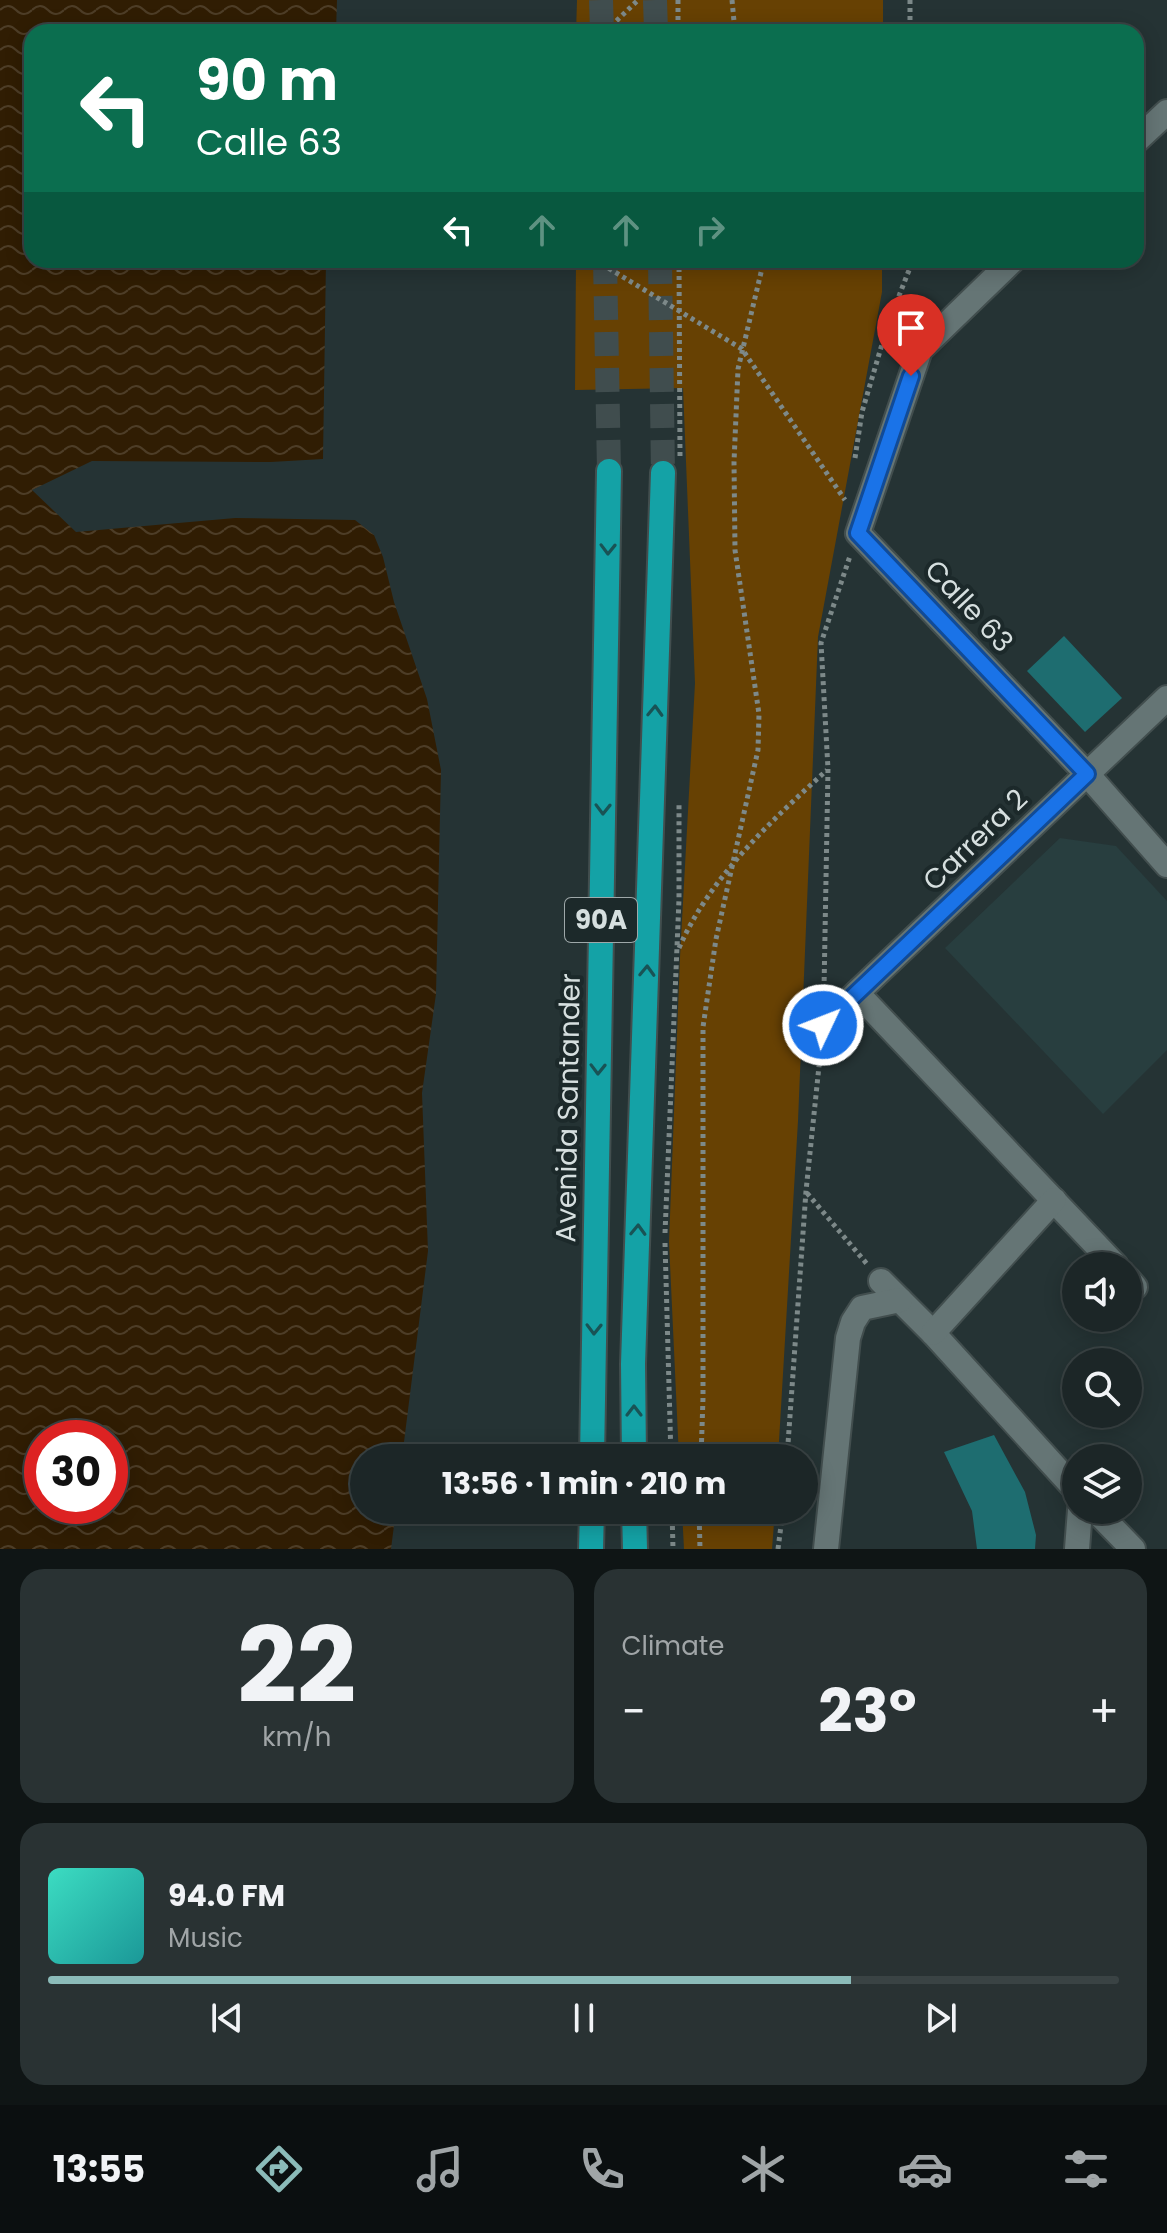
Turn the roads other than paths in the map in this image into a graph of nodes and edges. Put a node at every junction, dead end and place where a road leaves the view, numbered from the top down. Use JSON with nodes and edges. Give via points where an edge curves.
{"nodes":[{"id":1,"x":1167,"y":112,"type":"edge"},
{"id":2,"x":1144,"y":134,"type":"edge"},
{"id":3,"x":1005,"y":268,"type":"edge"},
{"id":4,"x":609,"y":471,"type":"tunnel mouth"},
{"id":5,"x":663,"y":473,"type":"tunnel mouth"},
{"id":6,"x":1167,"y":698,"type":"edge"},
{"id":7,"x":1087,"y":774,"type":"junction"},
{"id":8,"x":1167,"y":865,"type":"edge"},
{"id":9,"x":857,"y":993,"type":"junction"},
{"id":10,"x":823,"y":1025,"type":"road end"},
{"id":11,"x":1054,"y":1200,"type":"junction"},
{"id":12,"x":1103,"y":1252,"type":"edge"},
{"id":13,"x":881,"y":1281,"type":"road end"},
{"id":14,"x":900,"y":1300,"type":"junction"},
{"id":15,"x":933,"y":1333,"type":"junction"},
{"id":16,"x":592,"y":1444,"type":"edge"},
{"id":17,"x":634,"y":1444,"type":"edge"},
{"id":18,"x":1062,"y":1475,"type":"edge"},
{"id":19,"x":592,"y":1524,"type":"edge"},
{"id":20,"x":634,"y":1524,"type":"edge"},
{"id":21,"x":1079,"y":1524,"type":"edge"},
{"id":22,"x":1109,"y":1524,"type":"edge"},
{"id":23,"x":591,"y":1549,"type":"edge"},
{"id":24,"x":635,"y":1549,"type":"edge"},
{"id":25,"x":826,"y":1549,"type":"edge"},
{"id":26,"x":1077,"y":1549,"type":"edge"},
{"id":27,"x":1133,"y":1549,"type":"edge"}],
"edges":[{"from":1,"to":2,"type":"street"},
{"from":3,"to":7,"type":"street","name":"Calle 63","via":[[920,350],[858,533]]},
{"from":4,"to":16,"type":"highway","name":"Avenida Santander","number":"90A","one_way":true},
{"from":17,"to":5,"type":"highway","number":"90A","one_way":true},
{"from":6,"to":7,"type":"street","name":"Carrera 2"},
{"from":7,"to":8,"type":"street","name":"Calle 63"},
{"from":7,"to":9,"type":"street","name":"Carrera 2"},
{"from":9,"to":10,"type":"street","name":"Carrera 2"},
{"from":9,"to":11,"type":"street"},
{"from":11,"to":12,"type":"street"},
{"from":11,"to":15,"type":"street"},
{"from":13,"to":14,"type":"street"},
{"from":14,"to":15,"type":"street"},
{"from":14,"to":25,"type":"street","via":[[862,1308],[848,1338]]},
{"from":15,"to":18,"type":"street"},
{"from":19,"to":23,"type":"highway"},
{"from":20,"to":24,"type":"highway"},
{"from":21,"to":26,"type":"street"},
{"from":22,"to":27,"type":"street"}]}
